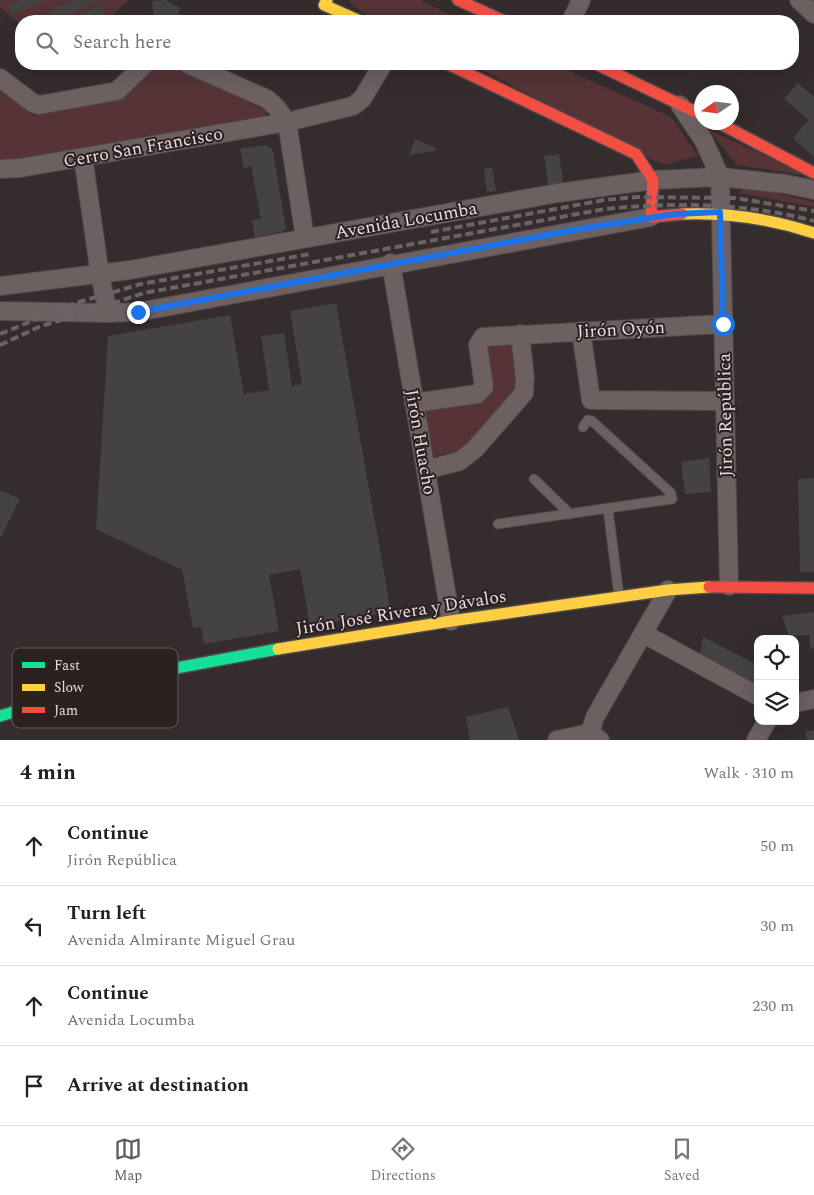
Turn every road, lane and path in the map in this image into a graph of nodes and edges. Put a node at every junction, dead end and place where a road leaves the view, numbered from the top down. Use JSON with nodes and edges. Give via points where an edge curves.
{"nodes":[{"id":1,"x":458,"y":0,"type":"edge"},
{"id":2,"x":581,"y":0,"type":"edge"},
{"id":3,"x":799,"y":0,"type":"edge"},
{"id":4,"x":322,"y":2,"type":"edge"},
{"id":5,"x":814,"y":14,"type":"edge"},
{"id":6,"x":348,"y":15,"type":"edge"},
{"id":7,"x":491,"y":15,"type":"edge"},
{"id":8,"x":574,"y":15,"type":"edge"},
{"id":9,"x":139,"y":70,"type":"edge"},
{"id":10,"x":201,"y":70,"type":"edge"},
{"id":11,"x":379,"y":70,"type":"edge"},
{"id":12,"x":461,"y":70,"type":"edge"},
{"id":13,"x":609,"y":70,"type":"edge"},
{"id":14,"x":0,"y":78,"type":"edge"},
{"id":15,"x":680,"y":104,"type":"junction"},
{"id":16,"x":694,"y":111,"type":"edge"},
{"id":17,"x":286,"y":122,"type":"junction"},
{"id":18,"x":733,"y":130,"type":"edge"},
{"id":19,"x":83,"y":157,"type":"junction"},
{"id":20,"x":0,"y":169,"type":"edge"},
{"id":21,"x":814,"y":173,"type":"edge"},
{"id":22,"x":720,"y":178,"type":"junction"},
{"id":23,"x":653,"y":180,"type":"junction"},
{"id":24,"x":814,"y":190,"type":"edge"},
{"id":25,"x":720,"y":212,"type":"junction"},
{"id":26,"x":651,"y":217,"type":"junction"},
{"id":27,"x":814,"y":232,"type":"edge"},
{"id":28,"x":305,"y":238,"type":"junction"},
{"id":29,"x":391,"y":263,"type":"junction"},
{"id":30,"x":100,"y":275,"type":"junction"},
{"id":31,"x":0,"y":286,"type":"edge"},
{"id":32,"x":0,"y":311,"type":"edge"},
{"id":33,"x":108,"y":313,"type":"junction"},
{"id":34,"x":723,"y":324,"type":"junction"},
{"id":35,"x":581,"y":331,"type":"junction"},
{"id":36,"x":520,"y":334,"type":"junction"},
{"id":37,"x":724,"y":401,"type":"junction"},
{"id":38,"x":414,"y":403,"type":"junction"},
{"id":39,"x":583,"y":427,"type":"dead end"},
{"id":40,"x":426,"y":470,"type":"junction"},
{"id":41,"x":534,"y":479,"type":"dead end"},
{"id":42,"x":608,"y":509,"type":"junction"},
{"id":43,"x":570,"y":514,"type":"junction"},
{"id":44,"x":498,"y":524,"type":"dead end"},
{"id":45,"x":729,"y":586,"type":"junction"},
{"id":46,"x":814,"y":588,"type":"edge"},
{"id":47,"x":668,"y":590,"type":"junction"},
{"id":48,"x":619,"y":597,"type":"junction"},
{"id":49,"x":451,"y":621,"type":"junction"},
{"id":50,"x":644,"y":634,"type":"junction"},
{"id":51,"x":178,"y":667,"type":"edge"},
{"id":52,"x":754,"y":694,"type":"edge"},
{"id":53,"x":814,"y":699,"type":"edge"},
{"id":54,"x":799,"y":702,"type":"edge"},
{"id":55,"x":12,"y":712,"type":"edge"},
{"id":56,"x":0,"y":716,"type":"edge"},
{"id":57,"x":765,"y":725,"type":"edge"},
{"id":58,"x":595,"y":736,"type":"edge"},
{"id":59,"x":557,"y":740,"type":"edge"},
{"id":60,"x":756,"y":740,"type":"edge"}],
"edges":[{"from":1,"to":7,"type":"street"},
{"from":2,"to":8,"type":"street"},
{"from":3,"to":5,"type":"street"},
{"from":4,"to":6,"type":"street"},
{"from":9,"to":14,"type":"street","via":[[117,91],[39,105]]},
{"from":10,"to":17,"type":"street","via":[[266,99]]},
{"from":11,"to":17,"type":"street","name":"Cerro San Francisco","via":[[358,104]]},
{"from":12,"to":23,"type":"street","via":[[636,154]]},
{"from":13,"to":15,"type":"street"},
{"from":15,"to":16,"type":"street"},
{"from":15,"to":22,"type":"street","name":"Jirón República","via":[[704,141]]},
{"from":17,"to":19,"type":"street","name":"Cerro San Francisco"},
{"from":17,"to":28,"type":"street"},
{"from":18,"to":21,"type":"street"},
{"from":19,"to":20,"type":"street","name":"Cerro San Francisco"},
{"from":19,"to":30,"type":"street"},
{"from":22,"to":23,"type":"street","name":"Avenida Locumba"},
{"from":22,"to":24,"type":"street","name":"Avenida Locumba"},
{"from":22,"to":25,"type":"street","name":"Jirón República"},
{"from":23,"to":26,"type":"street"},
{"from":23,"to":28,"type":"street","name":"Avenida Locumba"},
{"from":25,"to":26,"type":"street"},
{"from":25,"to":27,"type":"street","via":[[759,217]]},
{"from":25,"to":34,"type":"street","name":"Jirón República"},
{"from":26,"to":29,"type":"street"},
{"from":28,"to":30,"type":"street","name":"Avenida Locumba"},
{"from":29,"to":33,"type":"street","via":[[138,312]]},
{"from":29,"to":38,"type":"street","name":"Jirón Huacho"},
{"from":30,"to":31,"type":"street","name":"Avenida Locumba"},
{"from":30,"to":33,"type":"street"},
{"from":32,"to":33,"type":"street"},
{"from":34,"to":35,"type":"street","name":"Jirón Oyón"},
{"from":34,"to":37,"type":"street","name":"Jirón República"},
{"from":35,"to":36,"type":"street","name":"Jirón Oyón"},
{"from":35,"to":37,"type":"street","via":[[591,400]]},
{"from":36,"to":38,"type":"street","name":"Jirón Oyón","via":[[483,337],[478,345],[484,387],[477,394]]},
{"from":36,"to":40,"type":"street","via":[[524,393],[460,461]]},
{"from":37,"to":45,"type":"street","name":"Jirón República"},
{"from":38,"to":40,"type":"street","name":"Jirón Huacho"},
{"from":39,"to":42,"type":"lane","via":[[588,420],[592,421],[672,496],[670,500]]},
{"from":40,"to":49,"type":"street","name":"Jirón Huacho"},
{"from":41,"to":43,"type":"lane"},
{"from":42,"to":43,"type":"lane"},
{"from":42,"to":48,"type":"lane"},
{"from":43,"to":44,"type":"lane"},
{"from":45,"to":46,"type":"street","name":"Jirón José Rivera y Dávalos"},
{"from":45,"to":47,"type":"street","name":"Jirón José Rivera y Dávalos"},
{"from":47,"to":48,"type":"street","name":"Jirón José Rivera y Dávalos"},
{"from":47,"to":50,"type":"street"},
{"from":48,"to":49,"type":"street","name":"Jirón José Rivera y Dávalos"},
{"from":49,"to":51,"type":"street","name":"Jirón José Rivera y Dávalos"},
{"from":50,"to":52,"type":"street"},
{"from":50,"to":58,"type":"street","via":[[595,717]]},
{"from":53,"to":54,"type":"street"},
{"from":55,"to":56,"type":"street","name":"Jirón José Rivera y Dávalos"},
{"from":57,"to":60,"type":"street"},
{"from":58,"to":59,"type":"street"}]}
